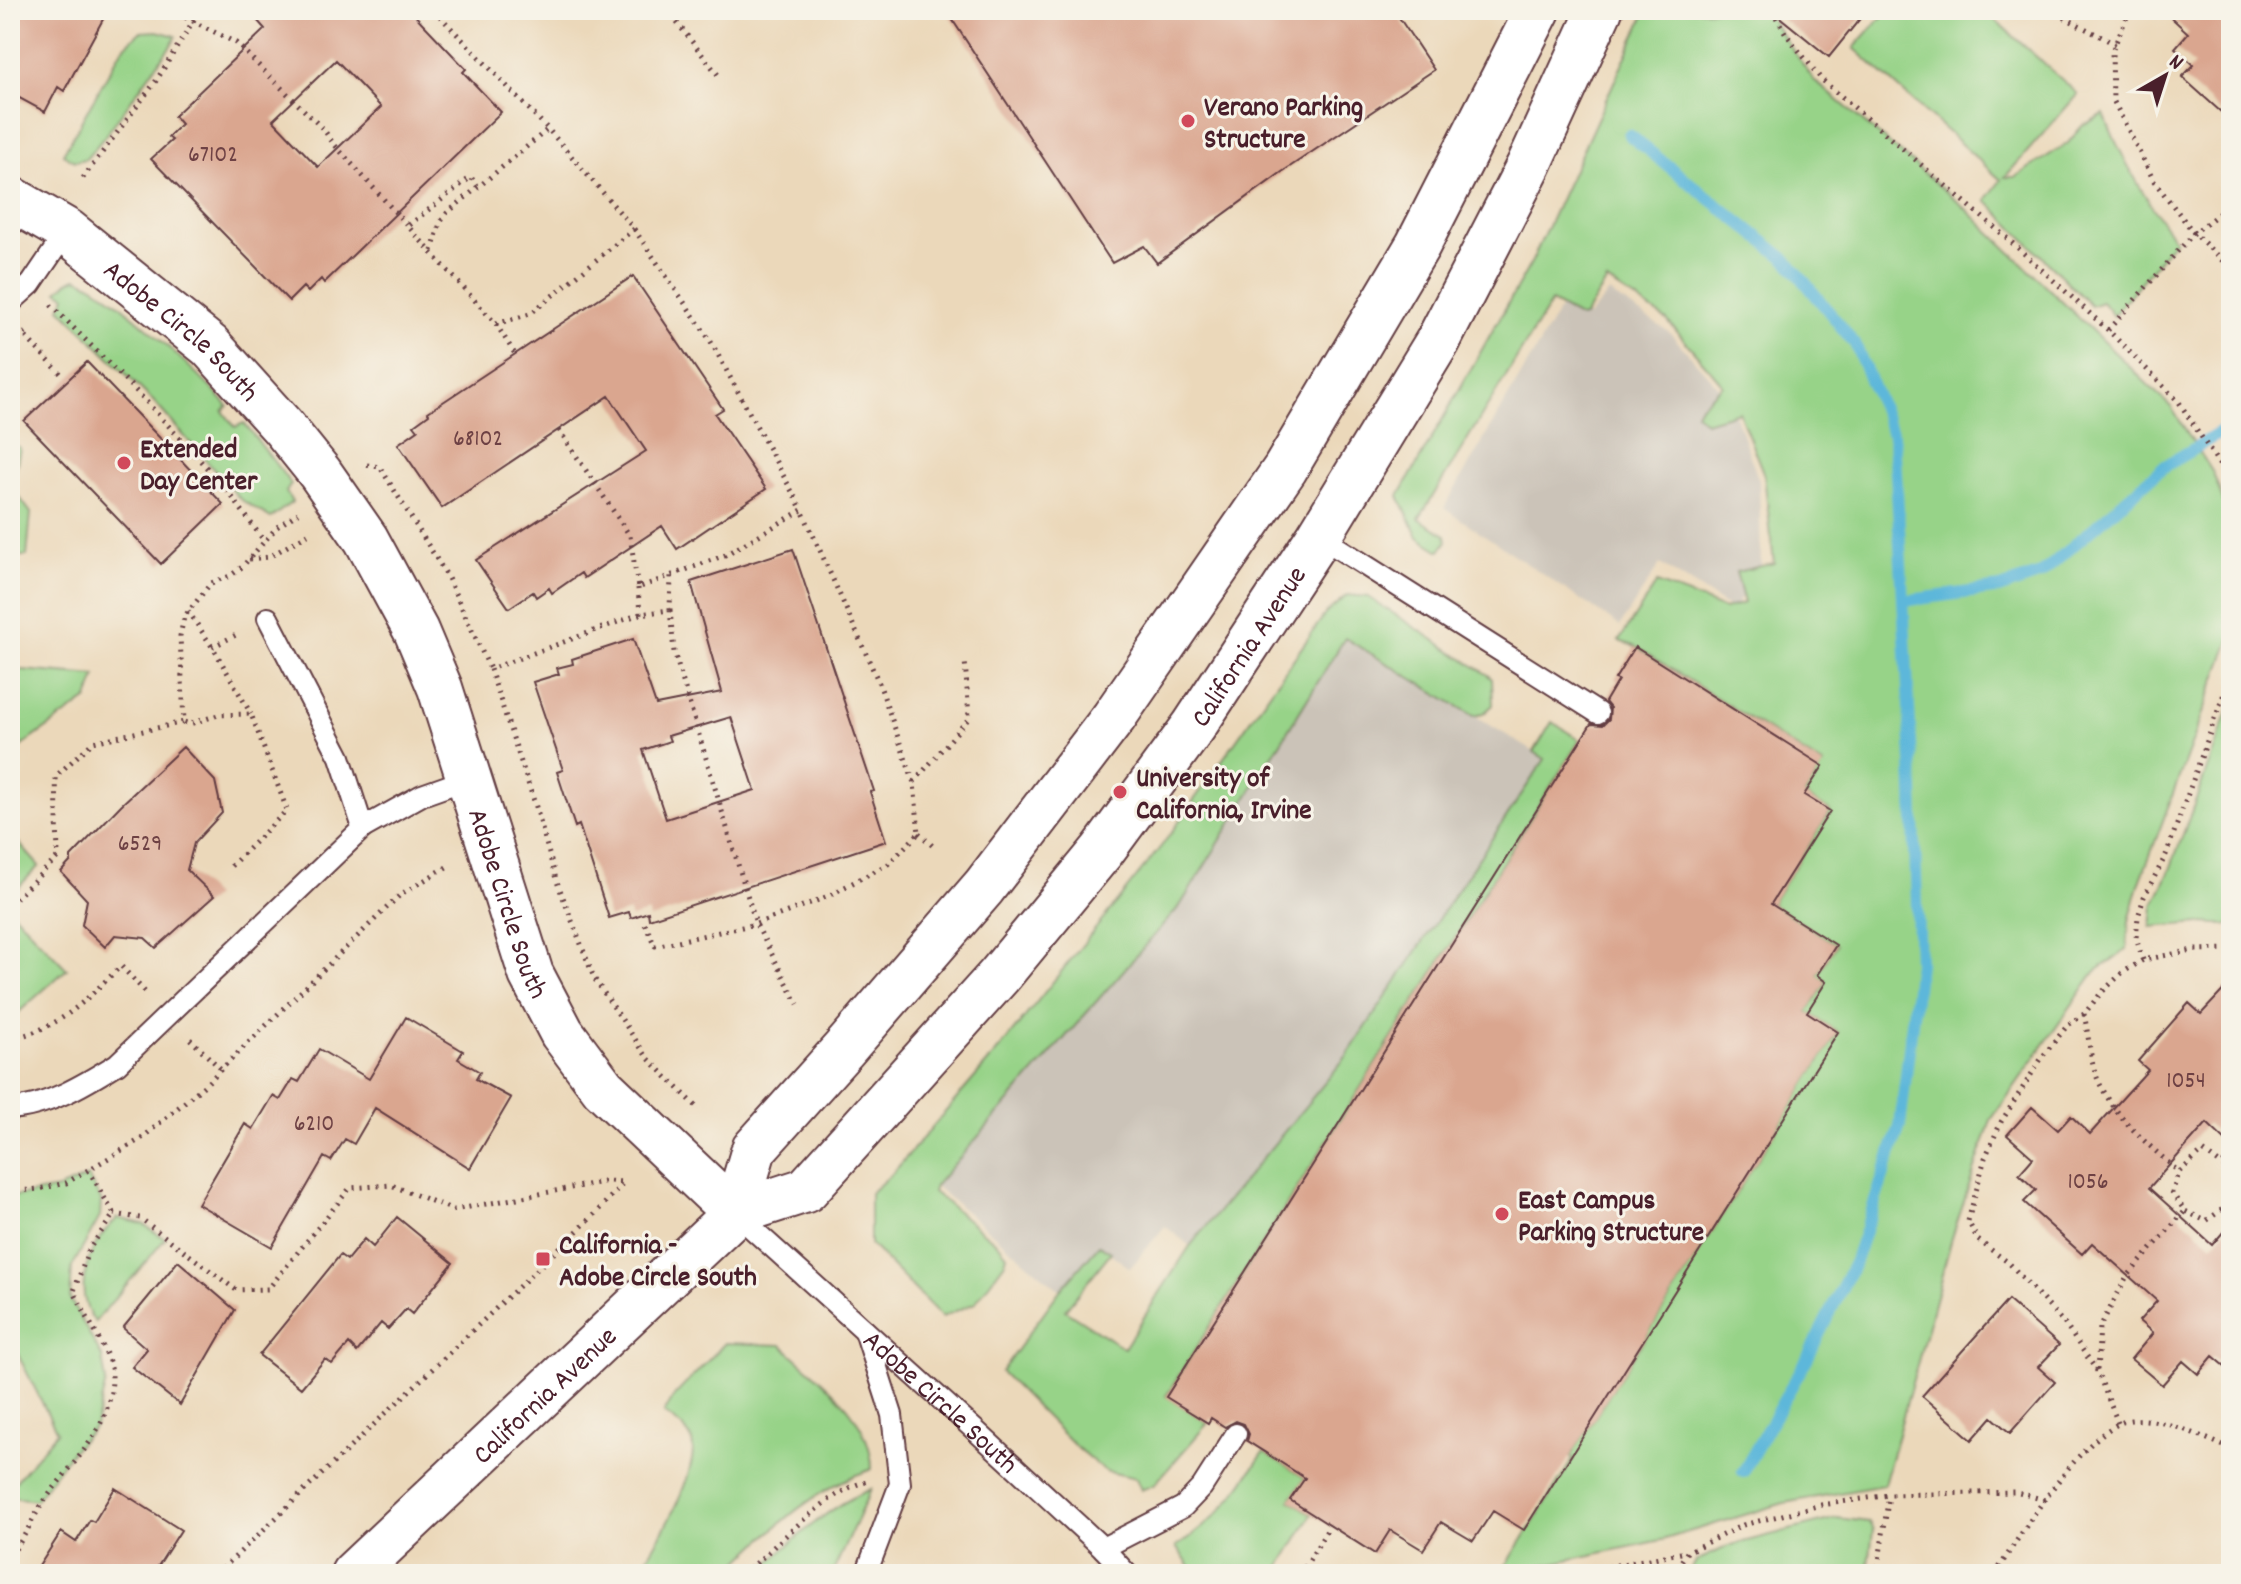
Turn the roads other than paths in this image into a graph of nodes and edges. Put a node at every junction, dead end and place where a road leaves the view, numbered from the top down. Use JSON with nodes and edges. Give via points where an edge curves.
{"nodes":[{"id":1,"x":1538,"y":10,"type":"edge"},
{"id":2,"x":1600,"y":10,"type":"edge"},
{"id":3,"x":10,"y":198,"type":"edge"},
{"id":4,"x":67,"y":231,"type":"junction"},
{"id":5,"x":10,"y":303,"type":"edge"},
{"id":6,"x":1319,"y":536,"type":"junction"},
{"id":7,"x":268,"y":618,"type":"dead end"},
{"id":8,"x":1598,"y":713,"type":"dead end"},
{"id":9,"x":470,"y":778,"type":"junction"},
{"id":10,"x":363,"y":828,"type":"junction"},
{"id":11,"x":10,"y":1109,"type":"edge"},
{"id":12,"x":735,"y":1213,"type":"junction"},
{"id":13,"x":865,"y":1331,"type":"junction"},
{"id":14,"x":1236,"y":1434,"type":"dead end"},
{"id":15,"x":1103,"y":1548,"type":"junction"},
{"id":16,"x":353,"y":1574,"type":"edge"},
{"id":17,"x":866,"y":1574,"type":"edge"},
{"id":18,"x":1127,"y":1574,"type":"edge"}],
"edges":[{"from":1,"to":12,"type":"main road","via":[[1418,245],[1269,493],[1114,717],[984,887],[754,1149]]},
{"from":2,"to":6,"type":"main road","name":"California Avenue","via":[[1529,165],[1438,341]]},
{"from":3,"to":4,"type":"main road","name":"Adobe Circle South"},
{"from":4,"to":5,"type":"lane","via":[[31,284]]},
{"from":4,"to":9,"type":"main road","name":"Adobe Circle South","via":[[210,346],[320,473],[366,539],[416,631]]},
{"from":6,"to":8,"type":"lane"},
{"from":6,"to":12,"type":"main road","name":"California Avenue","via":[[1194,726],[1102,851],[999,976],[806,1190]]},
{"from":7,"to":10,"type":"lane","via":[[340,757]]},
{"from":9,"to":10,"type":"lane","via":[[422,795]]},
{"from":9,"to":12,"type":"main road","name":"Adobe Circle South","via":[[531,974],[562,1033],[603,1088]]},
{"from":10,"to":11,"type":"lane","via":[[117,1064],[86,1083],[26,1108]]},
{"from":12,"to":13,"type":"lane","name":"Adobe Circle South"},
{"from":12,"to":16,"type":"main road","name":"California Avenue"},
{"from":13,"to":15,"type":"lane","name":"Adobe Circle South"},
{"from":13,"to":17,"type":"lane","via":[[892,1415],[900,1484]]},
{"from":14,"to":15,"type":"lane","via":[[1183,1507]]},
{"from":15,"to":18,"type":"lane","name":"Adobe Circle South"}]}
